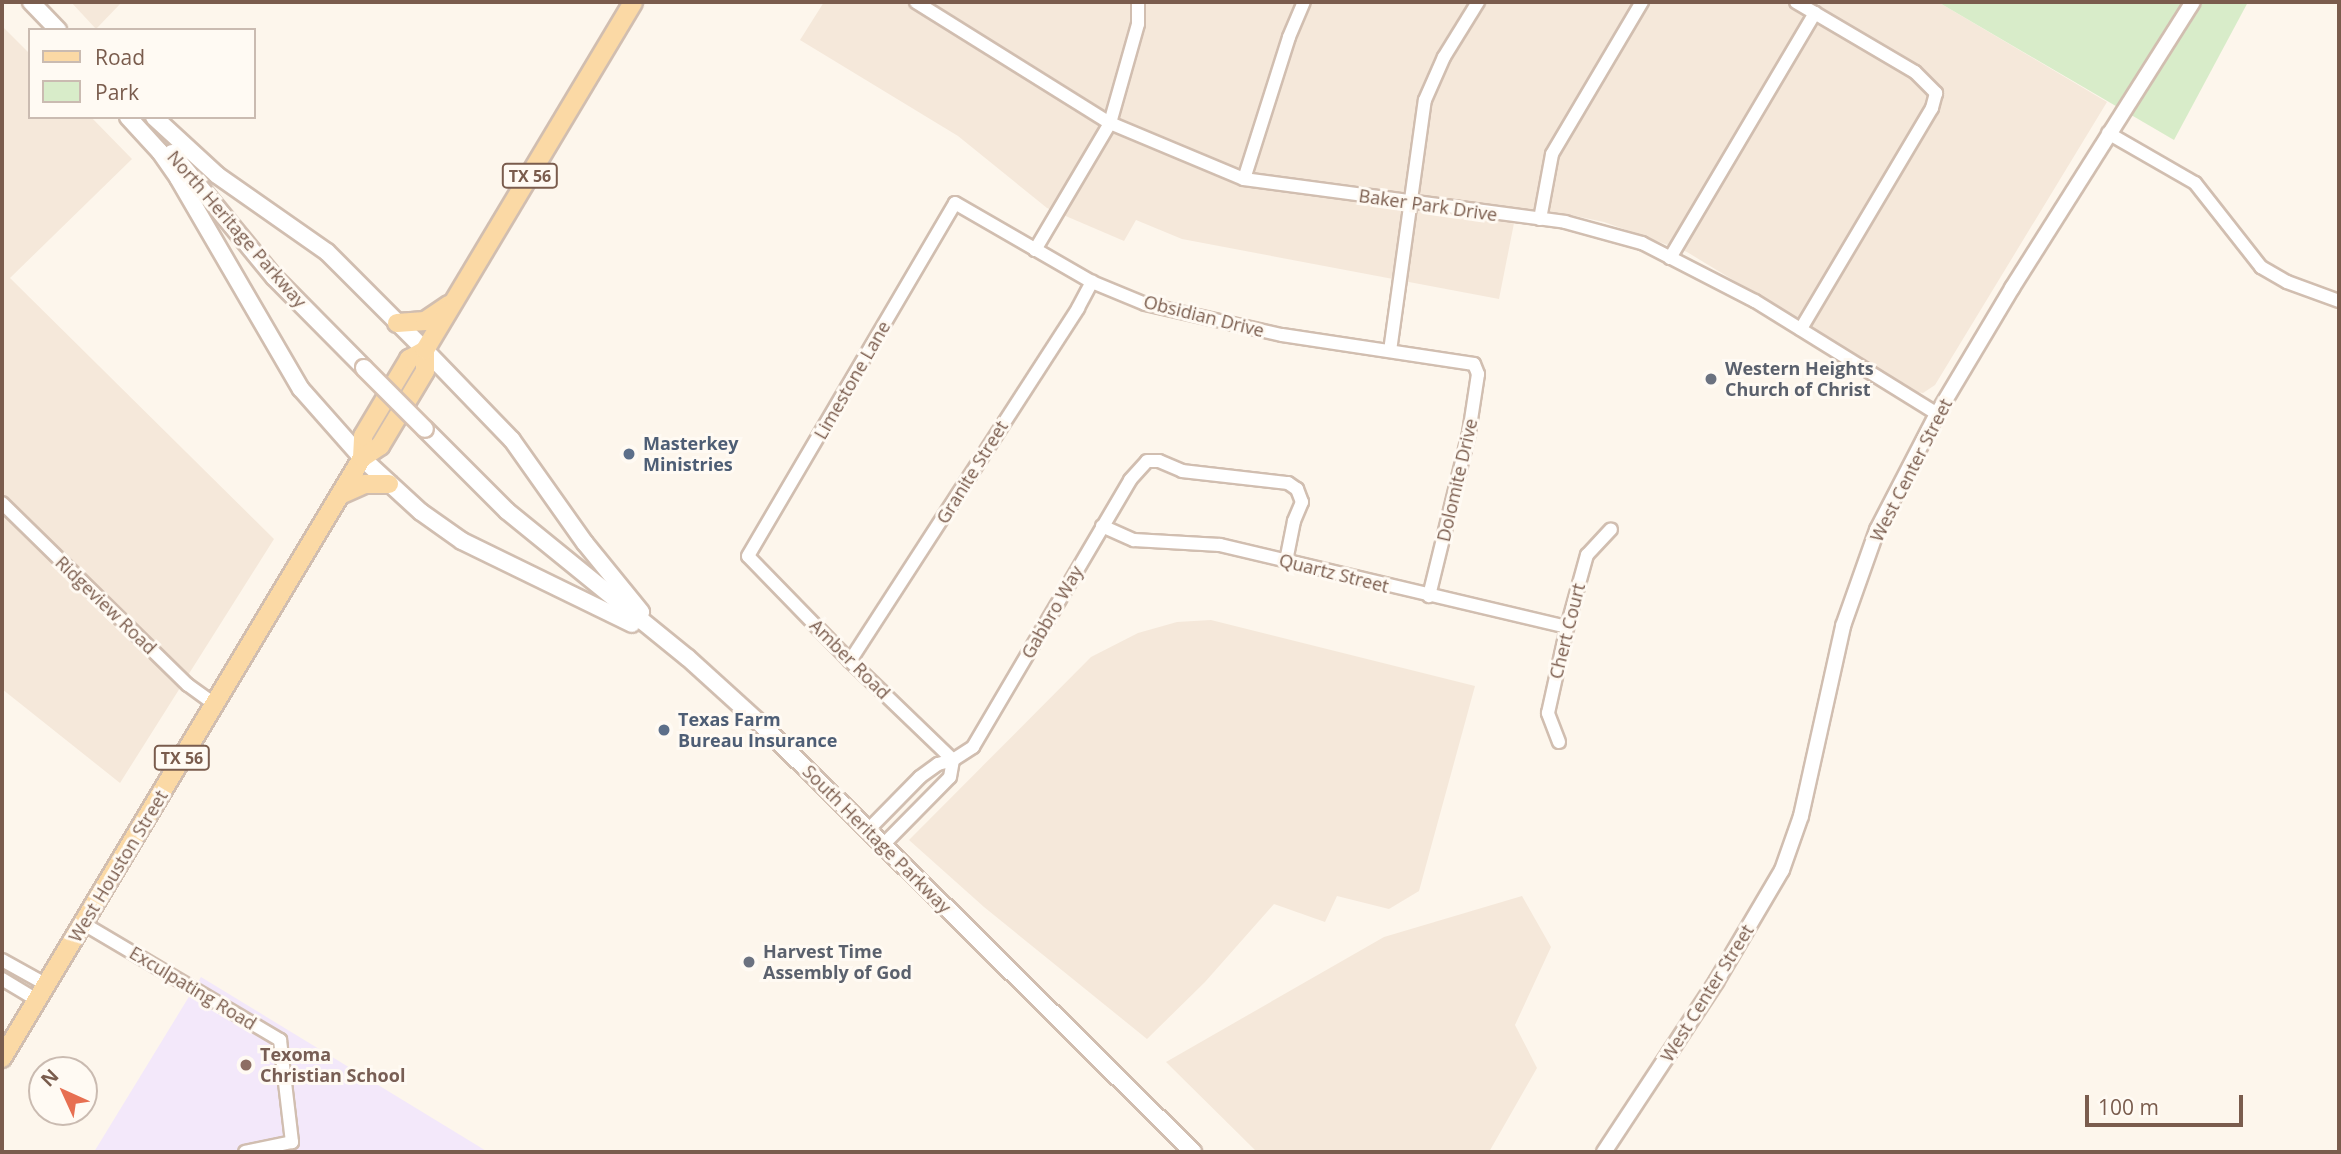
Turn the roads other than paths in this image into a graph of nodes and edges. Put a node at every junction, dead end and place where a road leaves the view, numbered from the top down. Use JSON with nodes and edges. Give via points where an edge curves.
{"nodes":[{"id":1,"x":31,"y":2,"type":"edge"},
{"id":2,"x":633,"y":2,"type":"edge"},
{"id":3,"x":916,"y":2,"type":"edge"},
{"id":4,"x":1139,"y":2,"type":"edge"},
{"id":5,"x":1304,"y":2,"type":"edge"},
{"id":6,"x":1478,"y":2,"type":"edge"},
{"id":7,"x":1642,"y":2,"type":"edge"},
{"id":8,"x":1796,"y":2,"type":"edge"},
{"id":9,"x":2193,"y":2,"type":"edge"},
{"id":10,"x":1815,"y":13,"type":"junction"},
{"id":11,"x":56,"y":28,"type":"edge"},
{"id":12,"x":130,"y":119,"type":"edge"},
{"id":13,"x":143,"y":119,"type":"edge"},
{"id":14,"x":156,"y":119,"type":"edge"},
{"id":15,"x":1110,"y":123,"type":"junction"},
{"id":16,"x":2108,"y":133,"type":"junction"},
{"id":17,"x":1244,"y":179,"type":"junction"},
{"id":18,"x":1410,"y":203,"type":"junction"},
{"id":19,"x":955,"y":204,"type":"joint"},
{"id":20,"x":1540,"y":219,"type":"junction"},
{"id":21,"x":1035,"y":250,"type":"junction"},
{"id":22,"x":1670,"y":258,"type":"junction"},
{"id":23,"x":1092,"y":282,"type":"junction"},
{"id":24,"x":455,"y":301,"type":"junction"},
{"id":25,"x":2339,"y":301,"type":"edge"},
{"id":26,"x":397,"y":323,"type":"junction"},
{"id":27,"x":1801,"y":330,"type":"junction"},
{"id":28,"x":425,"y":350,"type":"junction"},
{"id":29,"x":1390,"y":351,"type":"junction"},
{"id":30,"x":1474,"y":364,"type":"joint"},
{"id":31,"x":394,"y":398,"type":"joint"},
{"id":32,"x":1937,"y":414,"type":"junction"},
{"id":33,"x":362,"y":458,"type":"junction"},
{"id":34,"x":389,"y":484,"type":"junction"},
{"id":35,"x":340,"y":495,"type":"junction"},
{"id":36,"x":2,"y":503,"type":"edge"},
{"id":37,"x":1102,"y":526,"type":"junction"},
{"id":38,"x":1611,"y":529,"type":"dead end"},
{"id":39,"x":748,"y":556,"type":"joint"},
{"id":40,"x":1286,"y":561,"type":"junction"},
{"id":41,"x":1429,"y":596,"type":"junction"},
{"id":42,"x":1567,"y":627,"type":"junction"},
{"id":43,"x":688,"y":658,"type":"junction"},
{"id":44,"x":850,"y":661,"type":"junction"},
{"id":45,"x":213,"y":704,"type":"junction"},
{"id":46,"x":1559,"y":742,"type":"dead end"},
{"id":47,"x":953,"y":760,"type":"junction"},
{"id":48,"x":867,"y":830,"type":"junction"},
{"id":49,"x":883,"y":845,"type":"junction"},
{"id":50,"x":84,"y":924,"type":"junction"},
{"id":51,"x":2,"y":960,"type":"edge"},
{"id":52,"x":2,"y":979,"type":"edge"},
{"id":53,"x":47,"y":985,"type":"junction"},
{"id":54,"x":37,"y":1000,"type":"junction"},
{"id":55,"x":2,"y":1058,"type":"edge"},
{"id":56,"x":245,"y":1152,"type":"edge"},
{"id":57,"x":1193,"y":1152,"type":"edge"},
{"id":58,"x":1604,"y":1152,"type":"edge"}],
"edges":[{"from":1,"to":11,"type":"main road"},
{"from":2,"to":24,"type":"main road","name":"West Houston Street","number":"TX 56"},
{"from":3,"to":15,"type":"street","name":"Baker Park Drive"},
{"from":4,"to":15,"type":"street","via":[[1138,24]]},
{"from":5,"to":17,"type":"street"},
{"from":6,"to":18,"type":"street","via":[[1444,57],[1425,100]]},
{"from":7,"to":20,"type":"street","via":[[1552,154]]},
{"from":8,"to":10,"type":"street"},
{"from":9,"to":16,"type":"street","name":"West Center Street"},
{"from":10,"to":22,"type":"street"},
{"from":10,"to":27,"type":"street","via":[[1915,72],[1936,93],[1933,108]]},
{"from":12,"to":33,"type":"main road","via":[[178,178],[302,389]]},
{"from":13,"to":31,"type":"main road","name":"North Heritage Parkway","bridge":true,"via":[[274,276]]},
{"from":14,"to":26,"type":"main road","via":[[217,175],[327,252]]},
{"from":15,"to":17,"type":"street","name":"Baker Park Drive"},
{"from":15,"to":21,"type":"street"},
{"from":16,"to":25,"type":"street","via":[[2195,183],[2261,267]]},
{"from":16,"to":32,"type":"street","name":"West Center Street"},
{"from":17,"to":18,"type":"street","name":"Baker Park Drive"},
{"from":18,"to":20,"type":"street","name":"Baker Park Drive"},
{"from":18,"to":29,"type":"street"},
{"from":19,"to":21,"type":"street","name":"Obsidian Drive"},
{"from":19,"to":39,"type":"street","name":"Limestone Lane"},
{"from":20,"to":22,"type":"street","name":"Baker Park Drive","via":[[1642,243]]},
{"from":21,"to":23,"type":"street","name":"Obsidian Drive"},
{"from":22,"to":27,"type":"street","name":"Baker Park Drive"},
{"from":23,"to":29,"type":"street","name":"Obsidian Drive","via":[[1193,317]]},
{"from":23,"to":44,"type":"street","name":"Granite Street"},
{"from":24,"to":26,"type":"main road","via":[[425,321]]},
{"from":24,"to":28,"type":"main road","name":"West Houston Street","number":"TX 56"},
{"from":26,"to":28,"type":"main road"},
{"from":27,"to":32,"type":"street","name":"Baker Park Drive"},
{"from":28,"to":33,"type":"main road","name":"West Houston Street","number":"TX 56","via":[[425,371],[380,446]]},
{"from":28,"to":43,"type":"main road","via":[[512,440],[611,577]]},
{"from":29,"to":30,"type":"street","name":"Obsidian Drive"},
{"from":30,"to":41,"type":"street","name":"Dolomite Drive","via":[[1478,374],[1469,433]]},
{"from":31,"to":43,"type":"main road","name":"South Heritage Parkway","bridge":true,"via":[[507,511]]},
{"from":32,"to":58,"type":"street","name":"West Center Street","via":[[1877,530],[1843,626],[1801,816],[1782,870],[1716,982]]},
{"from":33,"to":34,"type":"main road"},
{"from":33,"to":35,"type":"main road","name":"West Houston Street","number":"TX 56"},
{"from":34,"to":35,"type":"main road","via":[[365,484]]},
{"from":34,"to":43,"type":"main road","via":[[462,541],[619,616]]},
{"from":35,"to":45,"type":"main road","name":"West Houston Street","number":"TX 56"},
{"from":36,"to":45,"type":"street","name":"Ridgeview Road"},
{"from":37,"to":40,"type":"street","name":"Quartz Street","via":[[1134,540],[1220,545]]},
{"from":37,"to":40,"type":"street","name":"Gabbro Way","via":[[1147,461],[1182,471],[1288,483],[1297,489],[1302,502]]},
{"from":37,"to":47,"type":"street","name":"Gabbro Way","via":[[973,747]]},
{"from":38,"to":42,"type":"street","name":"Chert Court","via":[[1587,555]]},
{"from":39,"to":44,"type":"street","name":"Amber Road"},
{"from":40,"to":41,"type":"street","name":"Quartz Street"},
{"from":41,"to":42,"type":"street","name":"Quartz Street"},
{"from":42,"to":46,"type":"street","name":"Chert Court","via":[[1548,713]]},
{"from":43,"to":48,"type":"main road","name":"South Heritage Parkway"},
{"from":44,"to":47,"type":"street","name":"Amber Road"},
{"from":45,"to":50,"type":"main road","name":"West Houston Street","number":"TX 56"},
{"from":47,"to":48,"type":"street","name":"Gabbro Way","via":[[920,777]]},
{"from":47,"to":49,"type":"street","name":"Gabbro Way","via":[[950,777]]},
{"from":48,"to":49,"type":"main road","name":"South Heritage Parkway"},
{"from":49,"to":57,"type":"main road","name":"South Heritage Parkway"},
{"from":50,"to":53,"type":"main road","name":"West Houston Street","number":"TX 56"},
{"from":50,"to":56,"type":"street","name":"Exculpating Road","via":[[281,1040],[292,1142]]},
{"from":51,"to":53,"type":"street"},
{"from":52,"to":54,"type":"street"},
{"from":53,"to":54,"type":"main road","name":"West Houston Street","number":"TX 56"},
{"from":54,"to":55,"type":"main road","name":"West Houston Street","number":"TX 56"}]}
